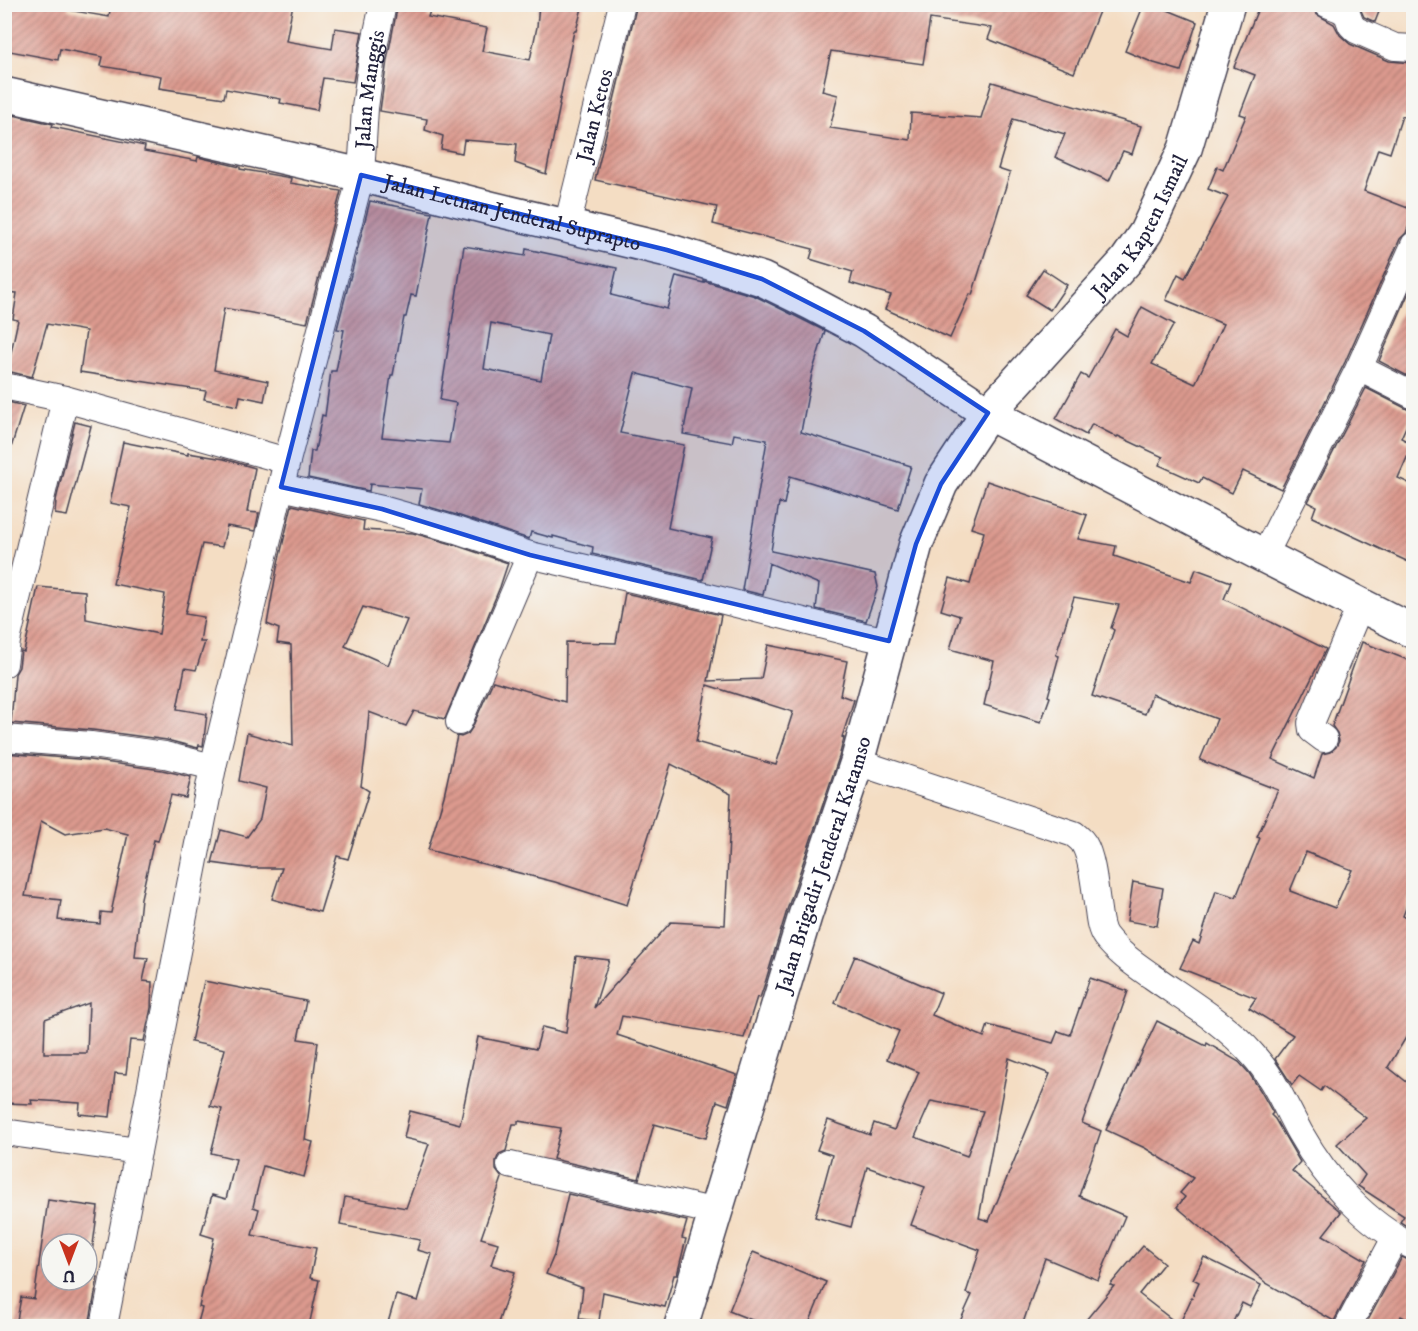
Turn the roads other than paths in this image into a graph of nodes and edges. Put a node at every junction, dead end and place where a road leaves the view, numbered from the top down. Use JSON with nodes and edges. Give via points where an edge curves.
{"nodes":[{"id":1,"x":383,"y":4,"type":"edge"},
{"id":2,"x":622,"y":4,"type":"edge"},
{"id":3,"x":1228,"y":4,"type":"edge"},
{"id":4,"x":1327,"y":4,"type":"edge"},
{"id":5,"x":1413,"y":48,"type":"edge"},
{"id":6,"x":4,"y":94,"type":"edge"},
{"id":7,"x":361,"y":175,"type":"junction"},
{"id":8,"x":567,"y":226,"type":"junction"},
{"id":9,"x":1413,"y":245,"type":"edge"},
{"id":10,"x":1359,"y":368,"type":"junction"},
{"id":11,"x":4,"y":386,"type":"edge"},
{"id":12,"x":1413,"y":396,"type":"edge"},
{"id":13,"x":65,"y":399,"type":"junction"},
{"id":14,"x":988,"y":413,"type":"junction"},
{"id":15,"x":287,"y":461,"type":"junction"},
{"id":16,"x":281,"y":487,"type":"junction"},
{"id":17,"x":530,"y":555,"type":"junction"},
{"id":18,"x":1264,"y":556,"type":"junction"},
{"id":19,"x":1360,"y":606,"type":"junction"},
{"id":20,"x":1413,"y":632,"type":"edge"},
{"id":21,"x":889,"y":641,"type":"junction"},
{"id":22,"x":4,"y":664,"type":"edge"},
{"id":23,"x":459,"y":722,"type":"dead end"},
{"id":24,"x":4,"y":738,"type":"edge"},
{"id":25,"x":1324,"y":739,"type":"dead end"},
{"id":26,"x":857,"y":762,"type":"junction"},
{"id":27,"x":213,"y":767,"type":"junction"},
{"id":28,"x":4,"y":1132,"type":"edge"},
{"id":29,"x":138,"y":1151,"type":"junction"},
{"id":30,"x":510,"y":1165,"type":"dead end"},
{"id":31,"x":716,"y":1212,"type":"junction"},
{"id":32,"x":1404,"y":1242,"type":"edge"},
{"id":33,"x":104,"y":1326,"type":"edge"},
{"id":34,"x":681,"y":1326,"type":"edge"},
{"id":35,"x":1348,"y":1326,"type":"edge"}],
"edges":[{"from":1,"to":7,"type":"street","name":"Jalan Manggis","via":[[365,108]]},
{"from":2,"to":8,"type":"street","name":"Jalan Ketos"},
{"from":3,"to":14,"type":"street","name":"Jalan Kapten Ismail","via":[[1185,150],[1146,232],[1126,261]]},
{"from":4,"to":5,"type":"street","via":[[1347,14],[1356,30],[1395,46]]},
{"from":6,"to":7,"type":"street","name":"Jalan Letnan Jenderal Suprapto"},
{"from":7,"to":8,"type":"street","name":"Jalan Letnan Jenderal Suprapto"},
{"from":7,"to":15,"type":"street","name":"Jalan Manggis"},
{"from":8,"to":14,"type":"street","name":"Jalan Letnan Jenderal Suprapto","via":[[667,250],[762,279],[864,331]]},
{"from":9,"to":10,"type":"street"},
{"from":10,"to":12,"type":"street"},
{"from":10,"to":18,"type":"street"},
{"from":11,"to":13,"type":"street"},
{"from":13,"to":15,"type":"street"},
{"from":13,"to":22,"type":"street"},
{"from":14,"to":18,"type":"street","name":"Jalan Letnan Jenderal Suprapto"},
{"from":14,"to":21,"type":"street","name":"Jalan Brigadir Jenderal Katamso","via":[[940,484],[916,544]]},
{"from":15,"to":16,"type":"street","name":"Jalan Manggis"},
{"from":16,"to":17,"type":"street","via":[[382,509]]},
{"from":16,"to":27,"type":"street","name":"Jalan Manggis"},
{"from":17,"to":21,"type":"street"},
{"from":17,"to":23,"type":"street"},
{"from":18,"to":19,"type":"street","name":"Jalan Letnan Jenderal Suprapto"},
{"from":19,"to":20,"type":"street","name":"Jalan Letnan Jenderal Suprapto"},
{"from":19,"to":25,"type":"street","via":[[1311,723],[1312,730]]},
{"from":21,"to":26,"type":"street","name":"Jalan Brigadir Jenderal Katamso"},
{"from":24,"to":27,"type":"street","via":[[91,744]]},
{"from":26,"to":31,"type":"street","name":"Jalan Brigadir Jenderal Katamso","via":[[805,916]]},
{"from":26,"to":32,"type":"street","via":[[1074,834],[1081,840],[1091,867],[1103,933],[1127,959],[1230,1031],[1275,1084],[1324,1170],[1348,1199]]},
{"from":27,"to":29,"type":"street","name":"Jalan Manggis"},
{"from":28,"to":29,"type":"street"},
{"from":29,"to":33,"type":"street","name":"Jalan Manggis"},
{"from":30,"to":31,"type":"street"},
{"from":31,"to":34,"type":"street","name":"Jalan Brigadir Jenderal Katamso"},
{"from":32,"to":35,"type":"street"}]}
